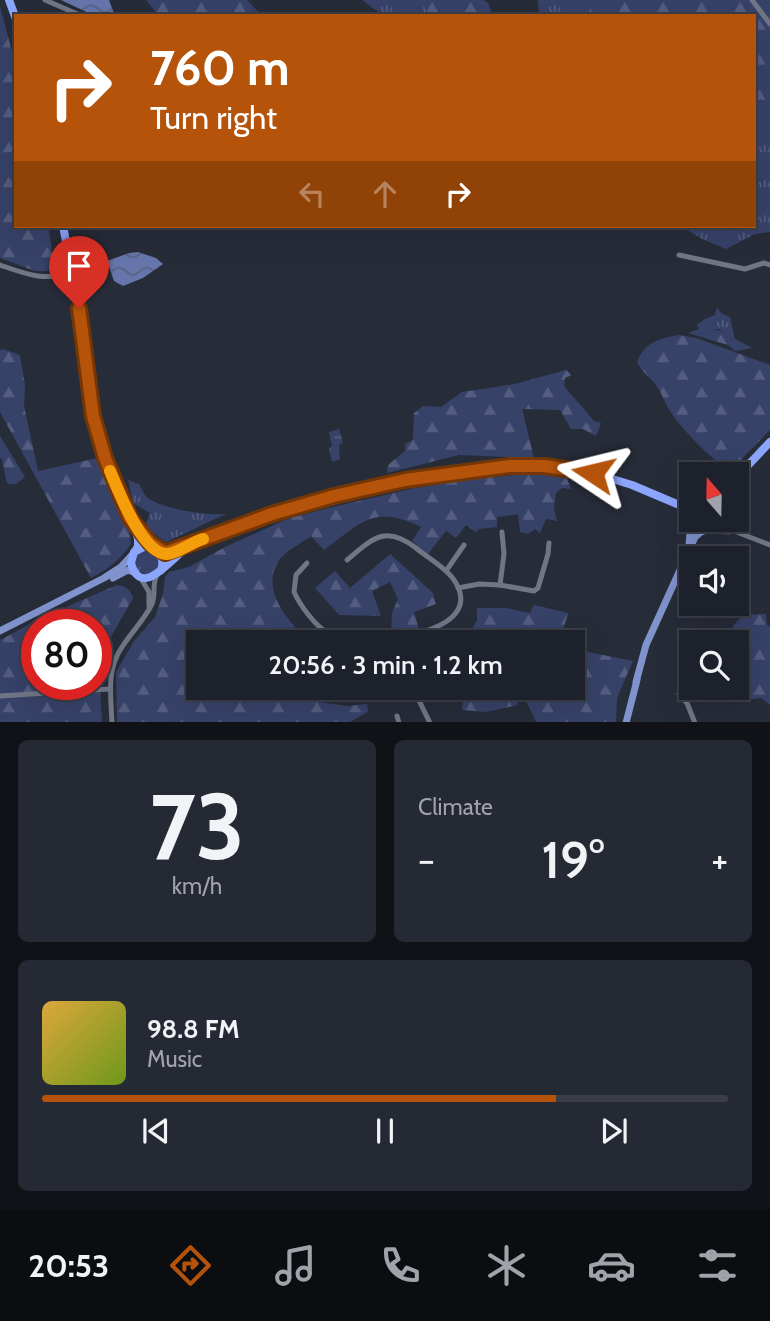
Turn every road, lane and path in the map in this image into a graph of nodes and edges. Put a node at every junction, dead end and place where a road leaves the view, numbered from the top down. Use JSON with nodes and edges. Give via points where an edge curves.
{"nodes":[{"id":1,"x":45,"y":0,"type":"edge"},
{"id":2,"x":752,"y":0,"type":"edge"},
{"id":3,"x":77,"y":14,"type":"edge"},
{"id":4,"x":770,"y":24,"type":"edge"},
{"id":5,"x":63,"y":228,"type":"edge"},
{"id":6,"x":679,"y":255,"type":"dead end"},
{"id":7,"x":0,"y":265,"type":"edge"},
{"id":8,"x":770,"y":265,"type":"edge"},
{"id":9,"x":72,"y":272,"type":"junction"},
{"id":10,"x":770,"y":442,"type":"edge"},
{"id":11,"x":770,"y":447,"type":"edge"},
{"id":12,"x":749,"y":466,"type":"edge"},
{"id":13,"x":749,"y":467,"type":"edge"},
{"id":14,"x":671,"y":502,"type":"junction"},
{"id":15,"x":679,"y":503,"type":"edge"},
{"id":16,"x":679,"y":506,"type":"edge"},
{"id":17,"x":130,"y":518,"type":"junction"},
{"id":18,"x":502,"y":532,"type":"dead end"},
{"id":19,"x":702,"y":532,"type":"edge"},
{"id":20,"x":722,"y":532,"type":"edge"},
{"id":21,"x":740,"y":533,"type":"joint"},
{"id":22,"x":207,"y":538,"type":"junction"},
{"id":23,"x":549,"y":543,"type":"dead end"},
{"id":24,"x":464,"y":545,"type":"dead end"},
{"id":25,"x":770,"y":545,"type":"edge"},
{"id":26,"x":691,"y":546,"type":"edge"},
{"id":27,"x":158,"y":550,"type":"junction"},
{"id":28,"x":135,"y":551,"type":"junction"},
{"id":29,"x":347,"y":560,"type":"dead end"},
{"id":30,"x":307,"y":563,"type":"dead end"},
{"id":31,"x":446,"y":571,"type":"junction"},
{"id":32,"x":679,"y":572,"type":"edge"},
{"id":33,"x":159,"y":573,"type":"junction"},
{"id":34,"x":137,"y":574,"type":"junction"},
{"id":35,"x":500,"y":584,"type":"junction"},
{"id":36,"x":458,"y":588,"type":"junction"},
{"id":37,"x":147,"y":612,"type":"junction"},
{"id":38,"x":327,"y":630,"type":"edge"},
{"id":39,"x":428,"y":630,"type":"edge"},
{"id":40,"x":0,"y":633,"type":"edge"},
{"id":41,"x":112,"y":669,"type":"edge"},
{"id":42,"x":21,"y":694,"type":"edge"},
{"id":43,"x":0,"y":696,"type":"edge"},
{"id":44,"x":111,"y":700,"type":"edge"},
{"id":45,"x":419,"y":700,"type":"edge"},
{"id":46,"x":684,"y":700,"type":"edge"},
{"id":47,"x":113,"y":722,"type":"edge"},
{"id":48,"x":430,"y":722,"type":"edge"},
{"id":49,"x":626,"y":722,"type":"edge"},
{"id":50,"x":695,"y":722,"type":"edge"}],
"edges":[{"from":1,"to":3,"type":"street"},
{"from":2,"to":4,"type":"street"},
{"from":5,"to":9,"type":"highway"},
{"from":6,"to":8,"type":"street","via":[[745,269]]},
{"from":7,"to":9,"type":"street","via":[[44,278]]},
{"from":9,"to":17,"type":"highway","via":[[97,435]]},
{"from":10,"to":12,"type":"highway"},
{"from":11,"to":13,"type":"highway"},
{"from":14,"to":15,"type":"highway"},
{"from":14,"to":16,"type":"highway"},
{"from":14,"to":22,"type":"highway","via":[[593,473],[544,466],[494,467],[340,495]]},
{"from":17,"to":27,"type":"highway"},
{"from":17,"to":28,"type":"highway","via":[[139,540]]},
{"from":18,"to":35,"type":"street"},
{"from":19,"to":26,"type":"main road"},
{"from":20,"to":21,"type":"street"},
{"from":21,"to":25,"type":"street"},
{"from":22,"to":27,"type":"highway","via":[[170,553]]},
{"from":22,"to":33,"type":"highway"},
{"from":23,"to":35,"type":"street","via":[[534,592]]},
{"from":24,"to":31,"type":"street"},
{"from":27,"to":28,"type":"highway","via":[[146,546]]},
{"from":27,"to":33,"type":"highway","via":[[163,561]]},
{"from":28,"to":34,"type":"highway","via":[[131,564]]},
{"from":28,"to":40,"type":"main road","via":[[104,579]]},
{"from":29,"to":31,"type":"street","via":[[375,538],[393,535]]},
{"from":30,"to":38,"type":"street","via":[[296,575],[294,592]]},
{"from":31,"to":36,"type":"street"},
{"from":32,"to":49,"type":"main road","via":[[655,626]]},
{"from":33,"to":34,"type":"highway","via":[[149,578]]},
{"from":33,"to":37,"type":"street"},
{"from":34,"to":37,"type":"street","via":[[149,592]]},
{"from":34,"to":40,"type":"main road","via":[[122,572]]},
{"from":35,"to":36,"type":"street"},
{"from":36,"to":39,"type":"street","via":[[458,605],[450,620]]},
{"from":37,"to":41,"type":"street"},
{"from":42,"to":43,"type":"street"},
{"from":44,"to":47,"type":"street"},
{"from":45,"to":48,"type":"street"},
{"from":46,"to":50,"type":"street"}]}
